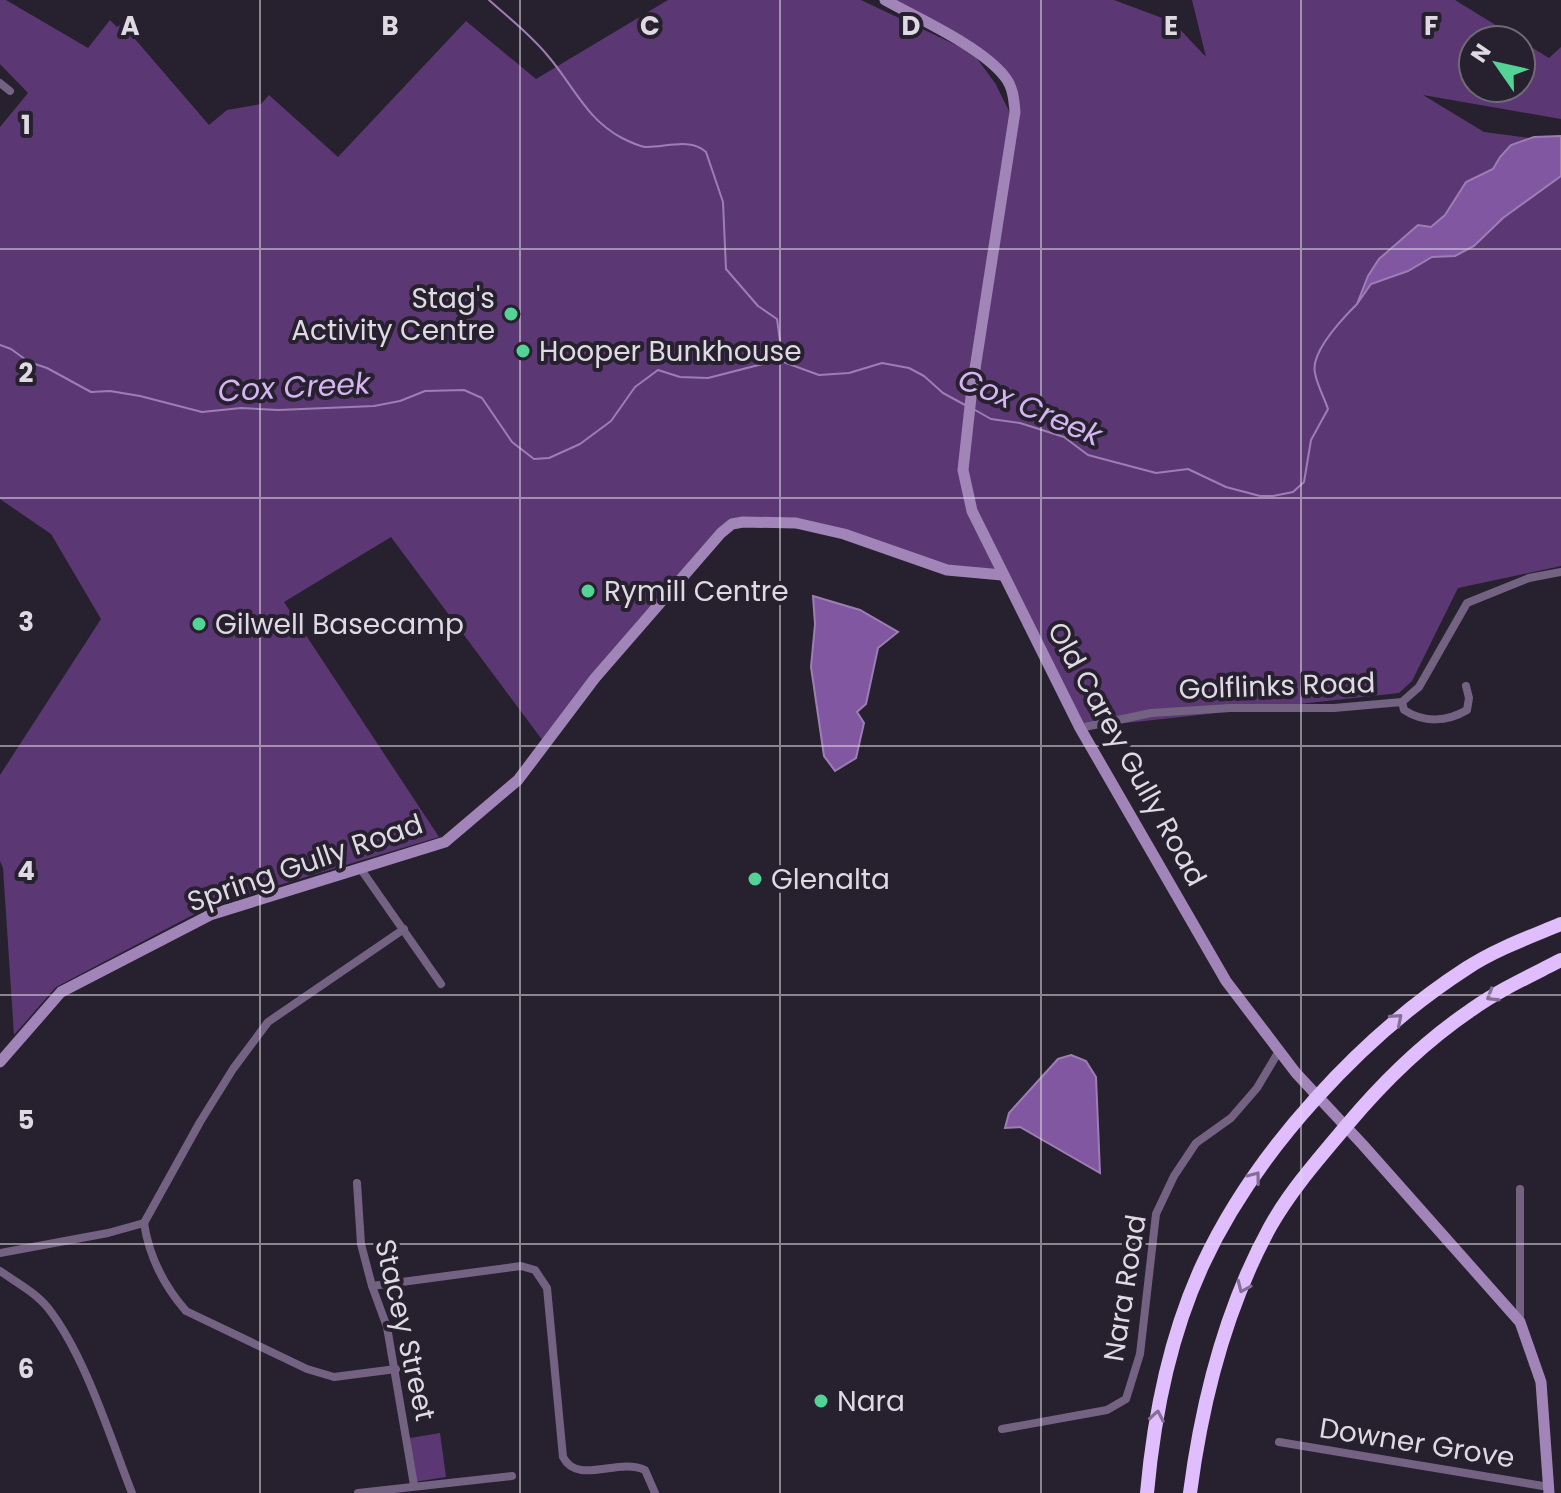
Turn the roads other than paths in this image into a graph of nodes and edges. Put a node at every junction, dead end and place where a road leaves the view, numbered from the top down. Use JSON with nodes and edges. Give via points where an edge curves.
{"nodes":[{"id":1,"x":885,"y":0,"type":"edge"},
{"id":2,"x":0,"y":83,"type":"edge"},
{"id":3,"x":10,"y":91,"type":"dead end"},
{"id":4,"x":1560,"y":574,"type":"edge"},
{"id":5,"x":1002,"y":575,"type":"junction"},
{"id":6,"x":1466,"y":686,"type":"dead end"},
{"id":7,"x":1402,"y":702,"type":"junction"},
{"id":8,"x":1080,"y":728,"type":"junction"},
{"id":9,"x":360,"y":868,"type":"junction"},
{"id":10,"x":1561,"y":924,"type":"edge"},
{"id":11,"x":404,"y":929,"type":"junction"},
{"id":12,"x":1561,"y":960,"type":"edge"},
{"id":13,"x":441,"y":984,"type":"dead end"},
{"id":14,"x":1279,"y":1051,"type":"junction"},
{"id":15,"x":0,"y":1062,"type":"edge"},
{"id":16,"x":357,"y":1183,"type":"dead end"},
{"id":17,"x":1520,"y":1189,"type":"dead end"},
{"id":18,"x":144,"y":1223,"type":"junction"},
{"id":19,"x":0,"y":1253,"type":"edge"},
{"id":20,"x":0,"y":1271,"type":"edge"},
{"id":21,"x":372,"y":1286,"type":"junction"},
{"id":22,"x":1520,"y":1322,"type":"junction"},
{"id":23,"x":396,"y":1369,"type":"junction"},
{"id":24,"x":1002,"y":1429,"type":"dead end"},
{"id":25,"x":1279,"y":1442,"type":"dead end"},
{"id":26,"x":512,"y":1476,"type":"dead end"},
{"id":27,"x":414,"y":1485,"type":"junction"},
{"id":28,"x":1549,"y":1490,"type":"edge"},
{"id":29,"x":132,"y":1493,"type":"edge"},
{"id":30,"x":362,"y":1493,"type":"edge"},
{"id":31,"x":655,"y":1493,"type":"edge"},
{"id":32,"x":1147,"y":1493,"type":"edge"},
{"id":33,"x":1190,"y":1493,"type":"edge"}],
"edges":[{"from":1,"to":5,"type":"main road","name":"Old Carey Gully Road","via":[[970,48],[1006,78],[1013,93],[1015,112],[963,470],[972,511]]},
{"from":2,"to":3,"type":"street"},
{"from":4,"to":7,"type":"street","name":"Golflinks Road","via":[[1529,578],[1467,603],[1419,687]]},
{"from":5,"to":8,"type":"main road","name":"Old Carey Gully Road"},
{"from":5,"to":9,"type":"main road","name":"Spring Gully Road","via":[[947,570],[796,523],[732,524],[595,678],[518,780],[445,842]]},
{"from":6,"to":7,"type":"street","via":[[1467,710],[1455,717],[1411,715]]},
{"from":7,"to":8,"type":"street","name":"Golflinks Road","via":[[1151,713]]},
{"from":8,"to":14,"type":"main road","name":"Old Carey Gully Road","via":[[1226,981]]},
{"from":9,"to":11,"type":"street"},
{"from":9,"to":15,"type":"main road","name":"Spring Gully Road","via":[[210,915],[61,992]]},
{"from":32,"to":10,"type":"highway","one_way":true,"via":[[1158,1408],[1185,1310],[1202,1265],[1251,1182],[1340,1073],[1407,1011],[1481,960]]},
{"from":11,"to":13,"type":"street"},
{"from":11,"to":18,"type":"street","via":[[268,1022],[200,1122]]},
{"from":12,"to":33,"type":"highway","one_way":true,"via":[[1470,1010],[1400,1067],[1327,1149],[1278,1215],[1231,1313],[1214,1368]]},
{"from":14,"to":22,"type":"main road","name":"Old Carey Gully Road"},
{"from":14,"to":24,"type":"street","name":"Nara Road","via":[[1239,1108],[1196,1143],[1156,1214],[1140,1354],[1126,1399],[1107,1410]]},
{"from":16,"to":21,"type":"street","name":"Stacey Street","via":[[361,1244]]},
{"from":17,"to":22,"type":"street"},
{"from":18,"to":19,"type":"street"},
{"from":18,"to":23,"type":"street","via":[[158,1268],[186,1311],[334,1377]]},
{"from":20,"to":29,"type":"street","via":[[31,1292],[56,1321],[79,1361]]},
{"from":21,"to":23,"type":"street","name":"Stacey Street"},
{"from":21,"to":31,"type":"street","via":[[521,1266],[535,1270],[547,1288],[567,1465],[578,1471],[634,1464],[645,1470]]},
{"from":22,"to":28,"type":"main road","name":"Old Carey Gully Road","via":[[1541,1382]]},
{"from":23,"to":27,"type":"street","name":"Stacey Street"},
{"from":25,"to":28,"type":"street","name":"Downer Grove"},
{"from":26,"to":27,"type":"street"},
{"from":27,"to":30,"type":"street"}]}
